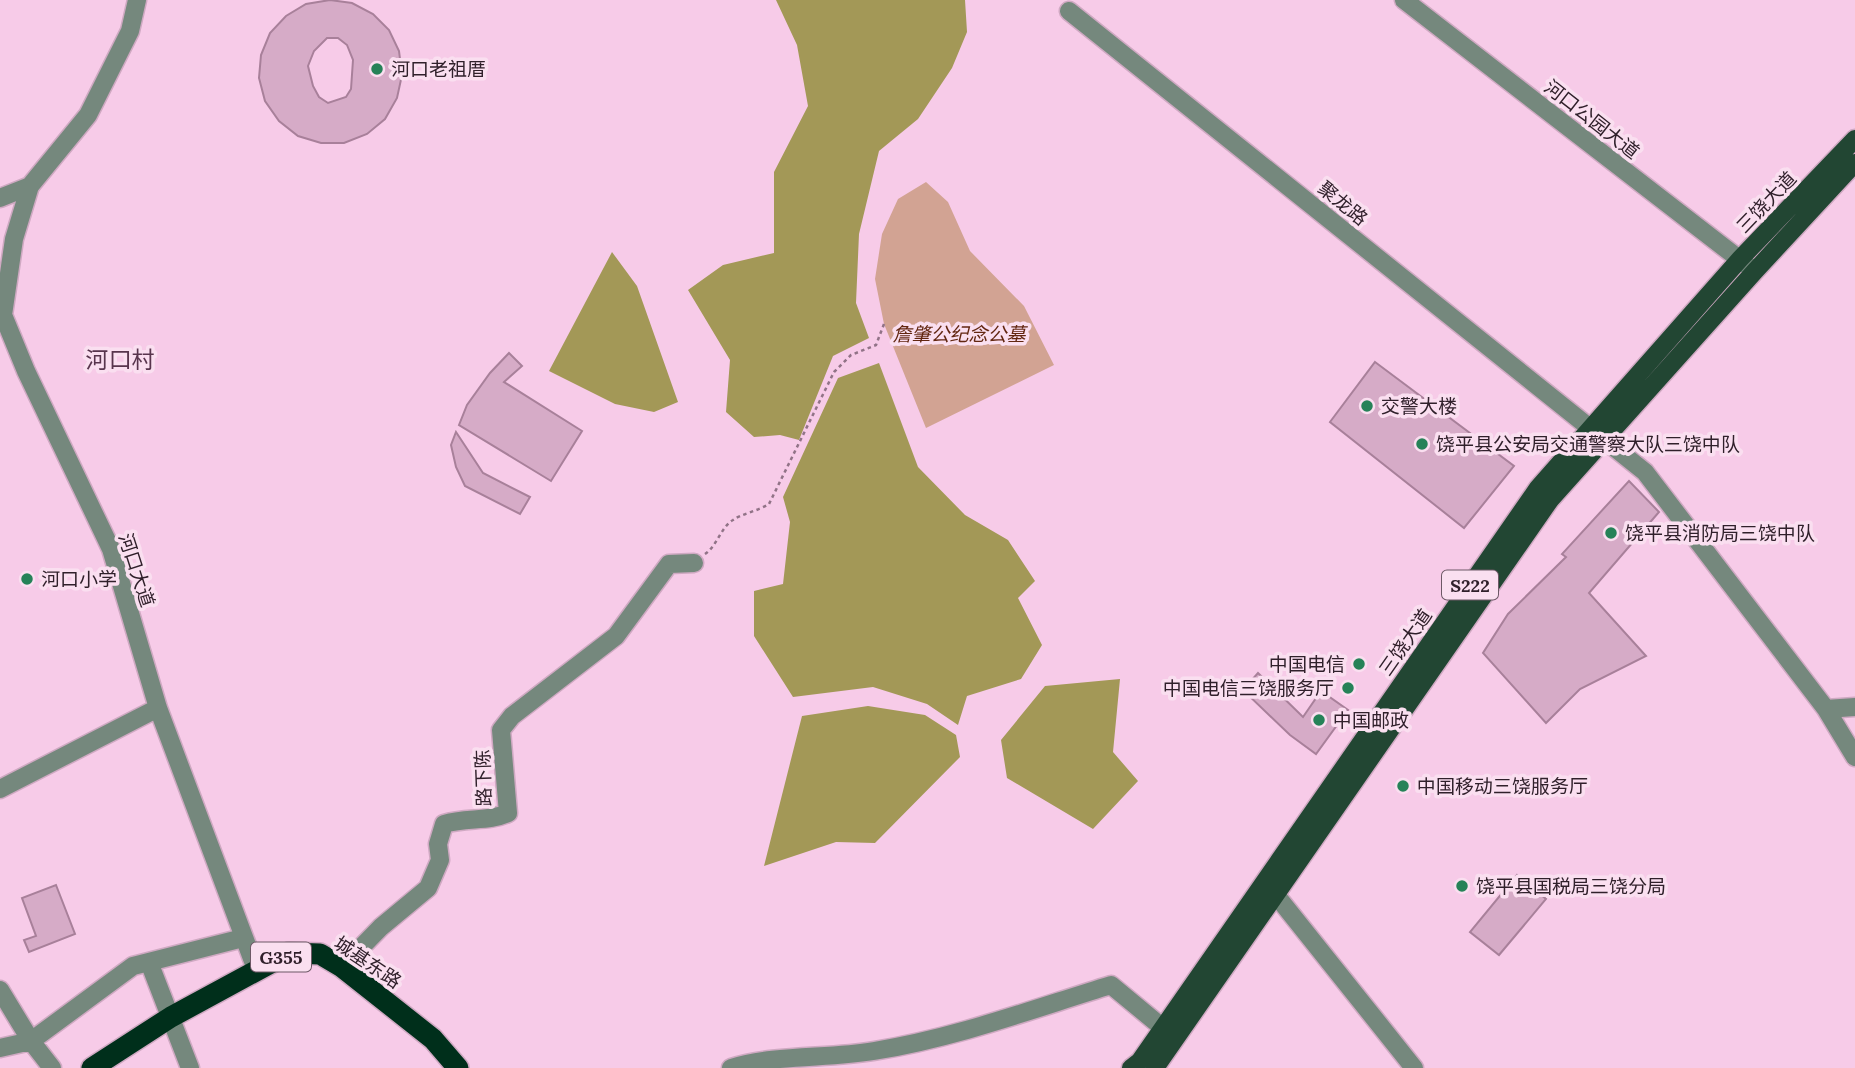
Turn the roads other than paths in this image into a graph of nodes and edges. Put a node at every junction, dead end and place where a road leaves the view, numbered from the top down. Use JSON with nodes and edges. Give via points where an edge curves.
{"nodes":[{"id":1,"x":136,"y":0,"type":"edge"},
{"id":2,"x":1404,"y":0,"type":"edge"},
{"id":3,"x":1069,"y":11,"type":"dead end"},
{"id":4,"x":1855,"y":139,"type":"edge"},
{"id":5,"x":1855,"y":163,"type":"edge"},
{"id":6,"x":30,"y":187,"type":"junction"},
{"id":7,"x":0,"y":198,"type":"edge"},
{"id":8,"x":1740,"y":259,"type":"junction"},
{"id":9,"x":1755,"y":271,"type":"junction"},
{"id":10,"x":1590,"y":427,"type":"junction"},
{"id":11,"x":1605,"y":439,"type":"junction"},
{"id":12,"x":694,"y":562,"type":"road end"},
{"id":13,"x":1855,"y":707,"type":"edge"},
{"id":14,"x":158,"y":708,"type":"junction"},
{"id":15,"x":1826,"y":709,"type":"junction"},
{"id":16,"x":1855,"y":757,"type":"edge"},
{"id":17,"x":0,"y":789,"type":"edge"},
{"id":18,"x":1270,"y":888,"type":"junction"},
{"id":19,"x":243,"y":938,"type":"junction"},
{"id":20,"x":149,"y":962,"type":"junction"},
{"id":21,"x":342,"y":967,"type":"junction"},
{"id":22,"x":256,"y":970,"type":"junction"},
{"id":23,"x":0,"y":989,"type":"edge"},
{"id":24,"x":171,"y":1017,"type":"junction"},
{"id":25,"x":1163,"y":1028,"type":"junction"},
{"id":26,"x":31,"y":1041,"type":"junction"},
{"id":27,"x":0,"y":1048,"type":"edge"},
{"id":28,"x":1144,"y":1066,"type":"edge"},
{"id":29,"x":52,"y":1068,"type":"edge"},
{"id":30,"x":92,"y":1068,"type":"edge"},
{"id":31,"x":190,"y":1068,"type":"edge"},
{"id":32,"x":458,"y":1068,"type":"edge"},
{"id":33,"x":731,"y":1068,"type":"edge"},
{"id":34,"x":1414,"y":1068,"type":"edge"}],
"edges":[{"from":1,"to":6,"type":"street","via":[[130,31],[88,115]]},
{"from":2,"to":8,"type":"street","name":"河口公园大道"},
{"from":3,"to":10,"type":"street","name":"聚龙路"},
{"from":4,"to":8,"type":"main road","name":"三饶大道","number":"S222"},
{"from":5,"to":9,"type":"main road","name":"三饶大道","number":"S222"},
{"from":6,"to":7,"type":"street"},
{"from":6,"to":14,"type":"street","name":"河口大道","via":[[14,239],[3,315],[111,549]]},
{"from":8,"to":9,"type":"street","name":"河口公园大道"},
{"from":8,"to":10,"type":"main road","name":"三饶大道","number":"S222"},
{"from":9,"to":11,"type":"main road","name":"三饶大道","number":"S222"},
{"from":10,"to":11,"type":"street","name":"聚龙路"},
{"from":10,"to":18,"type":"main road","name":"三饶大道","number":"S222","via":[[1538,488]]},
{"from":11,"to":15,"type":"street","name":"聚龙路","via":[[1645,472]]},
{"from":11,"to":18,"type":"main road","name":"三饶大道","number":"S222","via":[[1550,500]]},
{"from":12,"to":21,"type":"street","name":"路下陈","via":[[669,564],[616,636],[512,716],[501,730],[508,813],[495,819],[444,824],[439,860],[428,888]]},
{"from":13,"to":15,"type":"street"},
{"from":14,"to":17,"type":"street"},
{"from":14,"to":19,"type":"street","name":"河口大道"},
{"from":15,"to":16,"type":"street","name":"聚龙路"},
{"from":18,"to":25,"type":"main road","name":"三饶大道","number":"S222"},
{"from":18,"to":28,"type":"main road","name":"三饶大道","number":"S222"},
{"from":18,"to":34,"type":"street"},
{"from":19,"to":20,"type":"street"},
{"from":19,"to":22,"type":"street","name":"河口大道"},
{"from":20,"to":24,"type":"street"},
{"from":20,"to":26,"type":"street","via":[[133,966]]},
{"from":21,"to":22,"type":"highway","name":"城基东路","number":"G355","via":[[320,954],[289,953]]},
{"from":21,"to":32,"type":"highway","name":"城基东路","number":"G355","via":[[433,1040]]},
{"from":22,"to":24,"type":"highway","name":"城基东路","number":"G355"},
{"from":23,"to":26,"type":"street"},
{"from":24,"to":30,"type":"highway","name":"城基东路","number":"G355"},
{"from":24,"to":31,"type":"street"},
{"from":25,"to":28,"type":"main road","name":"三饶大道","number":"S222"},
{"from":25,"to":33,"type":"street","via":[[1111,985],[936,1040]]},
{"from":26,"to":27,"type":"street"},
{"from":26,"to":29,"type":"street"}]}
